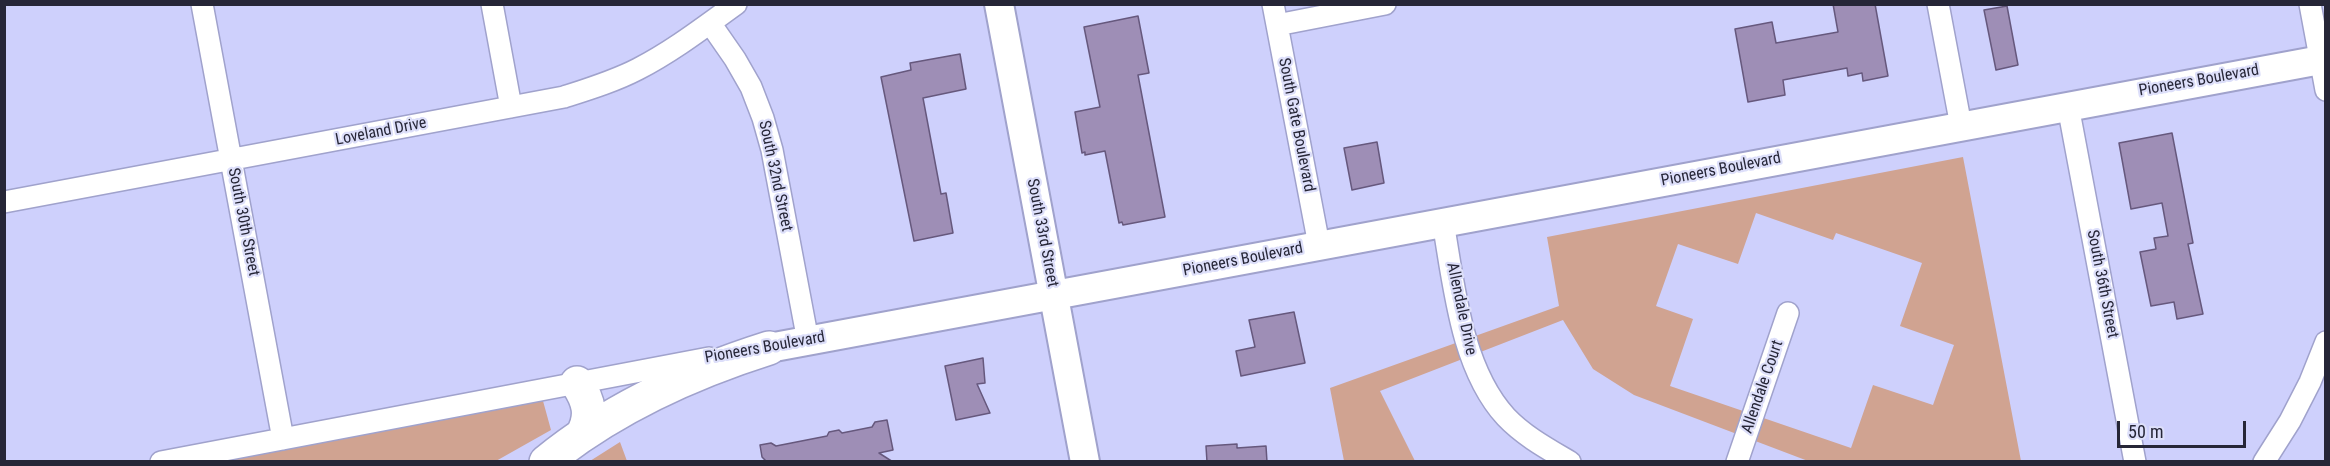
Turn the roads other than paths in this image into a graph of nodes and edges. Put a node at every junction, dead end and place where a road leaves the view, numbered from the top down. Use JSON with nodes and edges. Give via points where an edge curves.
{"nodes":[{"id":1,"x":202,"y":4,"type":"edge"},
{"id":2,"x":492,"y":4,"type":"edge"},
{"id":3,"x":736,"y":4,"type":"edge"},
{"id":4,"x":999,"y":4,"type":"edge"},
{"id":5,"x":1385,"y":4,"type":"edge"},
{"id":6,"x":1938,"y":4,"type":"edge"},
{"id":7,"x":2310,"y":4,"type":"edge"},
{"id":8,"x":1275,"y":15,"type":"edge"},
{"id":9,"x":710,"y":23,"type":"junction"},
{"id":10,"x":2323,"y":59,"type":"edge"},
{"id":11,"x":2325,"y":90,"type":"edge"},
{"id":12,"x":2068,"y":106,"type":"junction"},
{"id":13,"x":511,"y":107,"type":"junction"},
{"id":14,"x":1961,"y":126,"type":"junction"},
{"id":15,"x":231,"y":159,"type":"junction"},
{"id":16,"x":4,"y":202,"type":"edge"},
{"id":17,"x":1443,"y":222,"type":"junction"},
{"id":18,"x":1319,"y":245,"type":"junction"},
{"id":19,"x":1054,"y":295,"type":"junction"},
{"id":20,"x":1788,"y":313,"type":"dead end"},
{"id":21,"x":808,"y":341,"type":"junction"},
{"id":22,"x":2325,"y":342,"type":"edge"},
{"id":23,"x":769,"y":348,"type":"junction"},
{"id":24,"x":577,"y":383,"type":"junction"},
{"id":25,"x":283,"y":439,"type":"junction"},
{"id":26,"x":557,"y":452,"type":"edge"},
{"id":27,"x":161,"y":462,"type":"edge"},
{"id":28,"x":1085,"y":462,"type":"edge"},
{"id":29,"x":1570,"y":462,"type":"edge"},
{"id":30,"x":1737,"y":462,"type":"edge"},
{"id":31,"x":2135,"y":462,"type":"edge"},
{"id":32,"x":2264,"y":462,"type":"edge"}],
"edges":[{"from":1,"to":15,"type":"street","name":"South 30th Street"},
{"from":2,"to":13,"type":"street"},
{"from":3,"to":9,"type":"street","name":"Loveland Drive"},
{"from":4,"to":19,"type":"main road","name":"South 33rd Street"},
{"from":5,"to":8,"type":"street"},
{"from":6,"to":14,"type":"street"},
{"from":7,"to":10,"type":"street"},
{"from":8,"to":18,"type":"street","name":"South Gate Boulevard"},
{"from":9,"to":13,"type":"street","name":"Loveland Drive","via":[[665,54],[604,84],[564,97]]},
{"from":9,"to":21,"type":"street","name":"South 32nd Street","via":[[751,87],[763,118]]},
{"from":10,"to":11,"type":"street"},
{"from":10,"to":12,"type":"main road","name":"Pioneers Boulevard"},
{"from":12,"to":14,"type":"main road","name":"Pioneers Boulevard"},
{"from":12,"to":31,"type":"street","name":"South 36th Street"},
{"from":13,"to":15,"type":"street","name":"Loveland Drive"},
{"from":14,"to":17,"type":"main road","name":"Pioneers Boulevard"},
{"from":15,"to":16,"type":"street","name":"Loveland Drive"},
{"from":15,"to":25,"type":"street","name":"South 30th Street"},
{"from":17,"to":18,"type":"main road","name":"Pioneers Boulevard"},
{"from":17,"to":29,"type":"street","name":"Allendale Drive","via":[[1465,339],[1480,379],[1495,403],[1520,430]]},
{"from":18,"to":19,"type":"main road","name":"Pioneers Boulevard"},
{"from":19,"to":21,"type":"main road","name":"Pioneers Boulevard"},
{"from":19,"to":28,"type":"main road","name":"South 33rd Street"},
{"from":20,"to":30,"type":"street","name":"Allendale Court"},
{"from":21,"to":23,"type":"main road","name":"Pioneers Boulevard"},
{"from":22,"to":32,"type":"street","via":[[2310,382]]},
{"from":23,"to":24,"type":"street","name":"Pioneers Boulevard"},
{"from":23,"to":26,"type":"main road","via":[[664,389]]},
{"from":24,"to":25,"type":"street","name":"Pioneers Boulevard"},
{"from":24,"to":26,"type":"main road","via":[[588,405],[588,425]]},
{"from":25,"to":27,"type":"street","name":"Pioneers Boulevard"}]}
